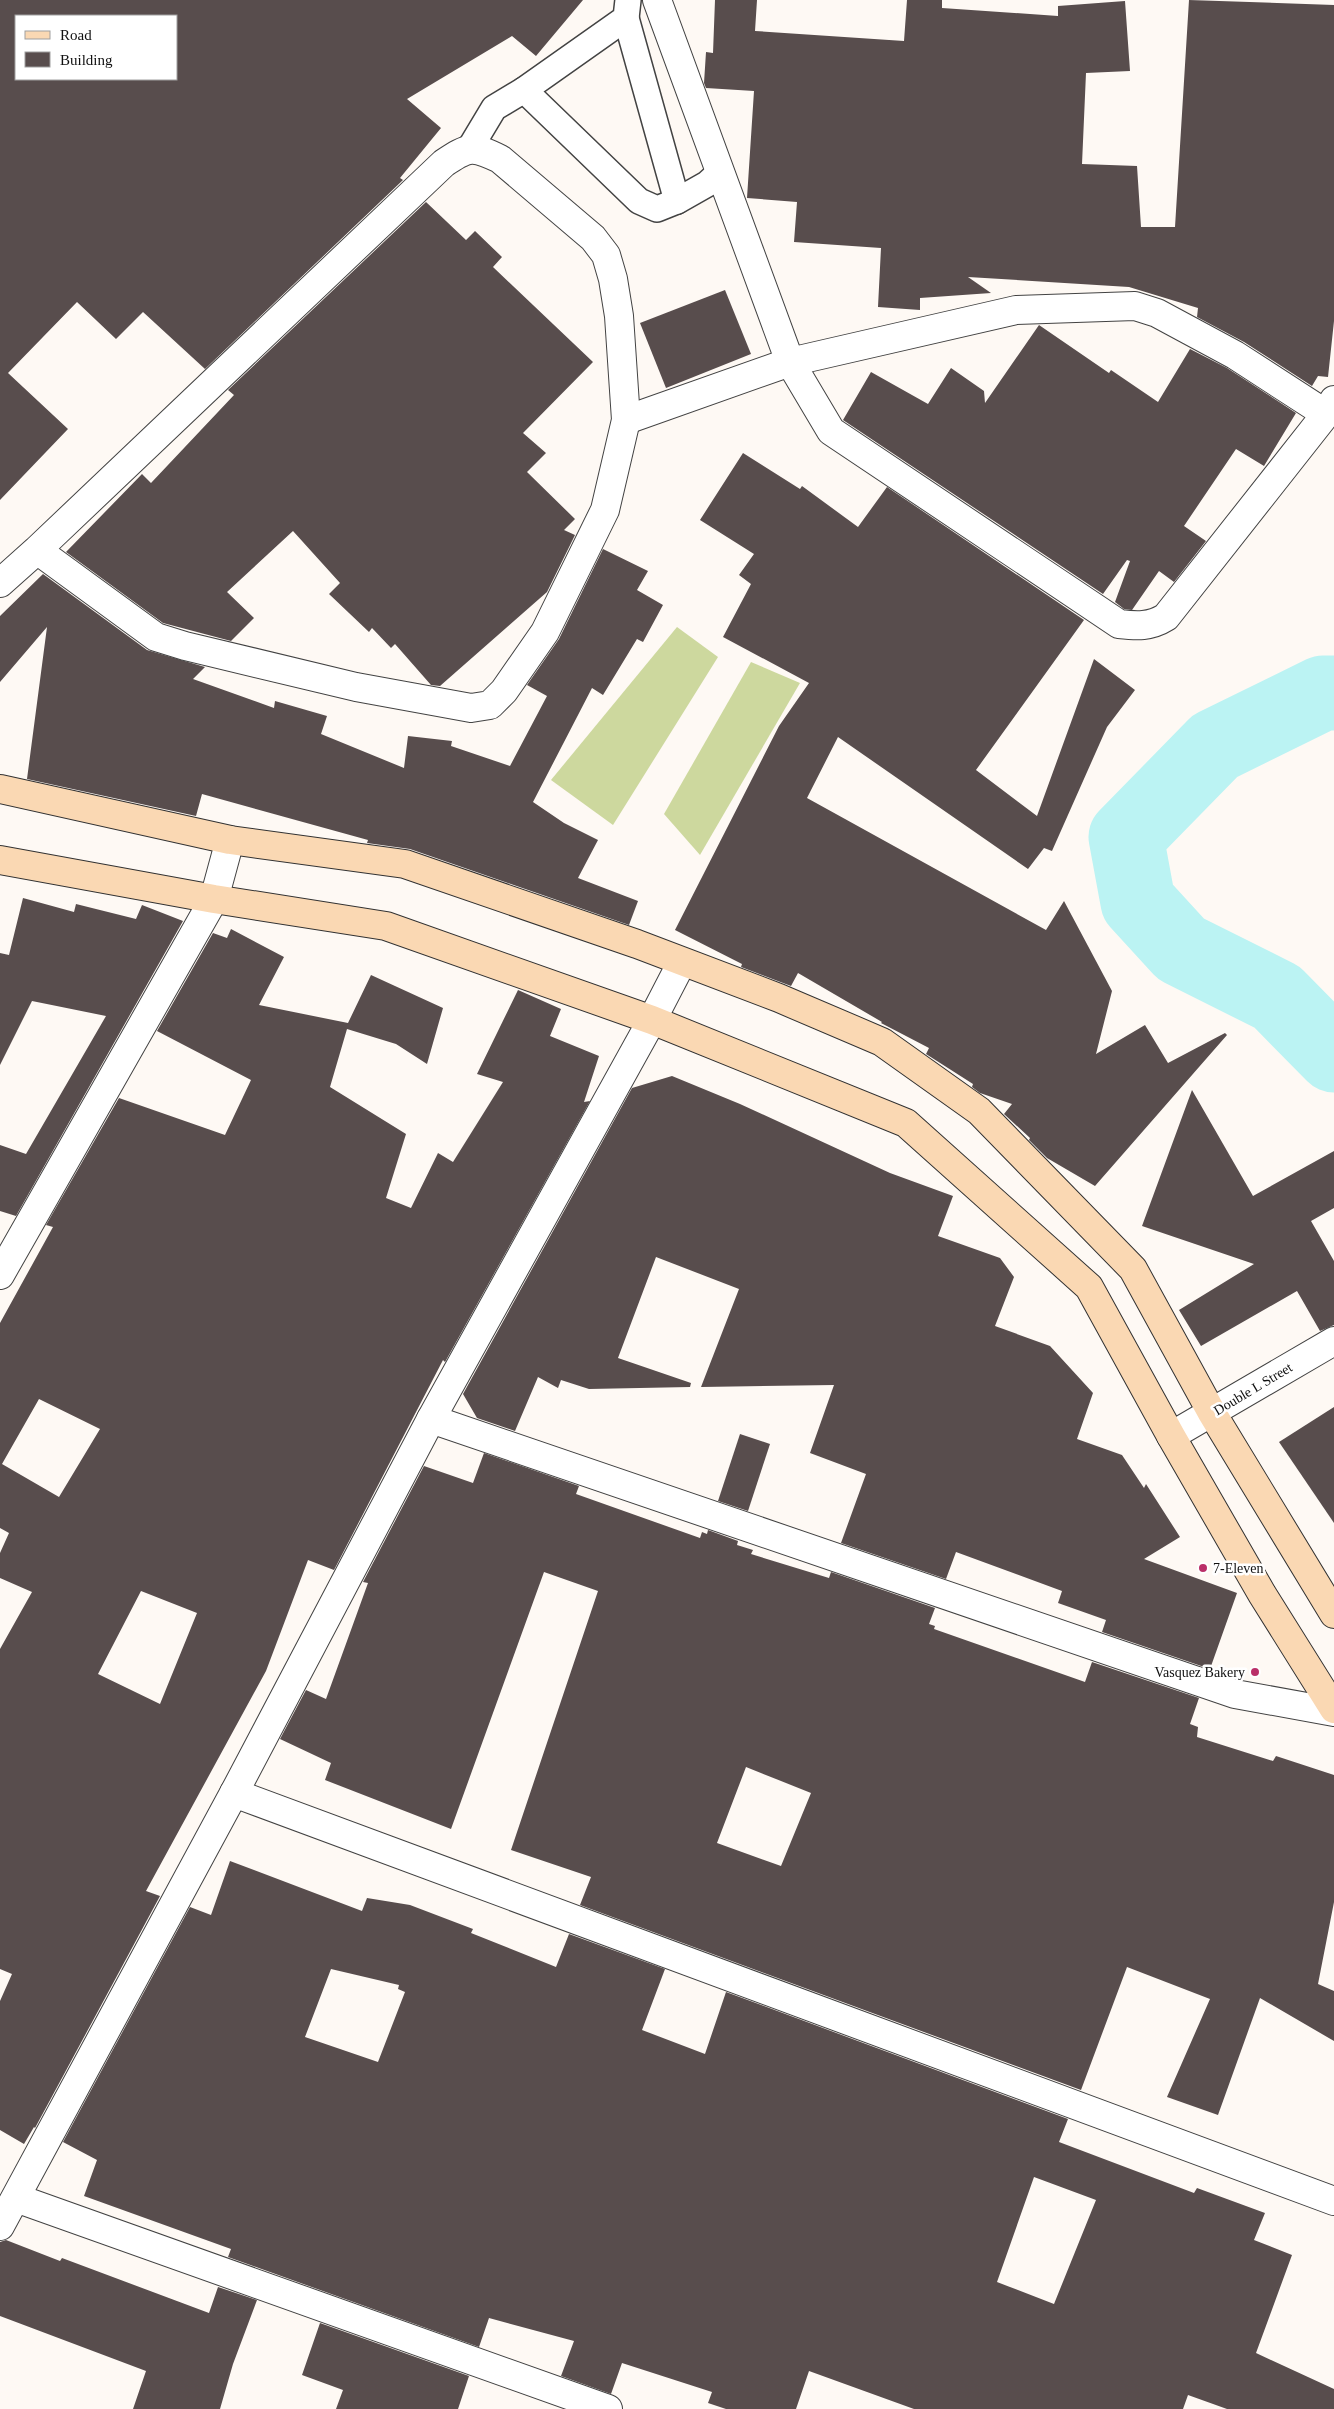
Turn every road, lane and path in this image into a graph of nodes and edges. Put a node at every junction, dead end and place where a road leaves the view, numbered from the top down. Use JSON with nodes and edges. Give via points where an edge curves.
{"nodes":[{"id":1,"x":657,"y":0,"type":"edge"},
{"id":2,"x":627,"y":9,"type":"edge"},
{"id":3,"x":524,"y":90,"type":"junction"},
{"id":4,"x":470,"y":148,"type":"junction"},
{"id":5,"x":720,"y":172,"type":"junction"},
{"id":6,"x":677,"y":201,"type":"junction"},
{"id":7,"x":790,"y":362,"type":"junction"},
{"id":8,"x":1330,"y":407,"type":"edge"},
{"id":9,"x":626,"y":420,"type":"junction"},
{"id":10,"x":38,"y":550,"type":"junction"},
{"id":11,"x":0,"y":583,"type":"edge"},
{"id":12,"x":0,"y":789,"type":"edge"},
{"id":13,"x":230,"y":840,"type":"junction"},
{"id":14,"x":0,"y":860,"type":"edge"},
{"id":15,"x":214,"y":899,"type":"junction"},
{"id":16,"x":682,"y":962,"type":"junction"},
{"id":17,"x":652,"y":1020,"type":"junction"},
{"id":18,"x":8,"y":1242,"type":"edge"},
{"id":19,"x":0,"y":1275,"type":"edge"},
{"id":20,"x":1334,"y":1341,"type":"edge"},
{"id":21,"x":1212,"y":1413,"type":"junction"},
{"id":22,"x":431,"y":1419,"type":"junction"},
{"id":23,"x":1170,"y":1436,"type":"junction"},
{"id":24,"x":1334,"y":1614,"type":"edge"},
{"id":25,"x":1334,"y":1711,"type":"edge"},
{"id":26,"x":234,"y":1793,"type":"junction"},
{"id":27,"x":16,"y":2198,"type":"junction"},
{"id":28,"x":1334,"y":2201,"type":"edge"},
{"id":29,"x":0,"y":2226,"type":"edge"},
{"id":30,"x":608,"y":2409,"type":"edge"}],
"edges":[{"from":1,"to":5,"type":"street"},
{"from":2,"to":3,"type":"lane"},
{"from":2,"to":6,"type":"lane"},
{"from":3,"to":4,"type":"lane","via":[[494,108]]},
{"from":3,"to":6,"type":"lane","via":[[639,201],[657,209]]},
{"from":4,"to":9,"type":"street","via":[[500,159],[592,238],[606,256],[614,279],[619,316]]},
{"from":4,"to":10,"type":"street","via":[[444,163]]},
{"from":5,"to":6,"type":"lane","via":[[707,184]]},
{"from":5,"to":7,"type":"street"},
{"from":7,"to":8,"type":"street","via":[[1016,310],[1135,306],[1157,313]]},
{"from":7,"to":8,"type":"street","via":[[830,431],[1119,624],[1137,626],[1154,624],[1176,606]]},
{"from":7,"to":9,"type":"street"},
{"from":9,"to":10,"type":"street","via":[[605,510],[545,632],[504,691],[490,705],[471,708],[356,687],[156,637]]},
{"from":10,"to":11,"type":"street"},
{"from":12,"to":13,"type":"street"},
{"from":13,"to":15,"type":"street"},
{"from":13,"to":16,"type":"street","via":[[405,864]]},
{"from":14,"to":15,"type":"street"},
{"from":15,"to":17,"type":"street","via":[[386,926]]},
{"from":15,"to":18,"type":"street"},
{"from":16,"to":17,"type":"street"},
{"from":16,"to":21,"type":"street","via":[[780,998],[882,1042],[979,1111],[1133,1269]]},
{"from":17,"to":22,"type":"street"},
{"from":17,"to":23,"type":"street","via":[[906,1123],[1089,1287]]},
{"from":18,"to":19,"type":"street"},
{"from":20,"to":21,"type":"street","name":"Double L Street"},
{"from":21,"to":23,"type":"street","name":"Double L Street"},
{"from":21,"to":24,"type":"street"},
{"from":22,"to":25,"type":"street","via":[[1235,1694]]},
{"from":22,"to":26,"type":"street"},
{"from":23,"to":25,"type":"street"},
{"from":26,"to":27,"type":"street"},
{"from":26,"to":28,"type":"street"},
{"from":27,"to":29,"type":"street"},
{"from":27,"to":30,"type":"street"}]}
